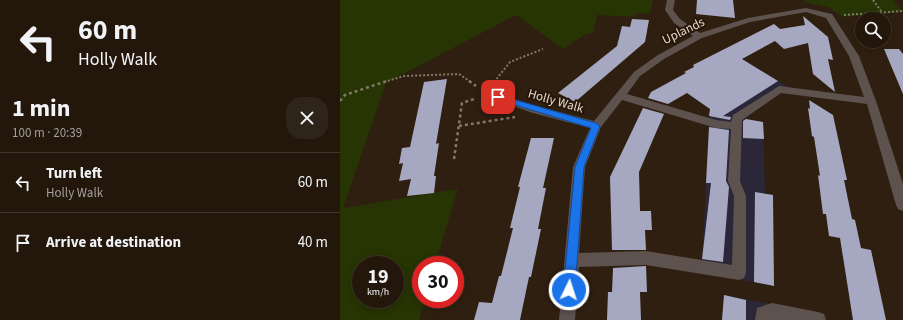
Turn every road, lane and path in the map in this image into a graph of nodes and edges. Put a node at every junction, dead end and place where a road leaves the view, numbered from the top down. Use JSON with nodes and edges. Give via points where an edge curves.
{"nodes":[{"id":1,"x":671,"y":0,"type":"edge"},
{"id":2,"x":873,"y":0,"type":"edge"},
{"id":3,"x":903,"y":11,"type":"edge"},
{"id":4,"x":882,"y":12,"type":"joint"},
{"id":5,"x":855,"y":14,"type":"edge"},
{"id":6,"x":829,"y":16,"type":"junction"},
{"id":7,"x":699,"y":36,"type":"junction"},
{"id":8,"x":543,"y":49,"type":"dead end"},
{"id":9,"x":486,"y":94,"type":"junction"},
{"id":10,"x":619,"y":95,"type":"junction"},
{"id":11,"x":340,"y":101,"type":"edge"},
{"id":12,"x":871,"y":101,"type":"junction"},
{"id":13,"x":532,"y":109,"type":"junction"},
{"id":14,"x":459,"y":126,"type":"junction"},
{"id":15,"x":596,"y":126,"type":"junction"},
{"id":16,"x":737,"y":126,"type":"junction"},
{"id":17,"x":454,"y":159,"type":"dead end"},
{"id":18,"x":903,"y":205,"type":"edge"},
{"id":19,"x":571,"y":260,"type":"junction"},
{"id":20,"x":567,"y":320,"type":"edge"},
{"id":21,"x":763,"y":320,"type":"edge"},
{"id":22,"x":818,"y":320,"type":"edge"}],
"edges":[{"from":1,"to":7,"type":"street","via":[[669,10],[677,21]]},
{"from":2,"to":4,"type":"path"},
{"from":3,"to":4,"type":"path"},
{"from":5,"to":6,"type":"path"},
{"from":6,"to":7,"type":"street","name":"Uplands","via":[[806,10],[792,11],[748,20]]},
{"from":6,"to":12,"type":"street","via":[[854,56]]},
{"from":7,"to":10,"type":"street","name":"Uplands","via":[[637,74]]},
{"from":8,"to":9,"type":"path","via":[[510,62]]},
{"from":9,"to":11,"type":"path","via":[[459,74],[404,76],[345,95]]},
{"from":9,"to":13,"type":"street","name":"Holly Walk"},
{"from":9,"to":14,"type":"path","via":[[462,104]]},
{"from":10,"to":15,"type":"street","name":"Uplands"},
{"from":10,"to":16,"type":"street","via":[[716,124]]},
{"from":12,"to":16,"type":"street","via":[[779,89],[737,118]]},
{"from":12,"to":18,"type":"street"},
{"from":13,"to":14,"type":"path","via":[[514,118]]},
{"from":13,"to":15,"type":"street","name":"Holly Walk"},
{"from":14,"to":17,"type":"path"},
{"from":15,"to":19,"type":"street","name":"Uplands","via":[[579,167]]},
{"from":16,"to":19,"type":"street","via":[[734,181],[740,196],[739,273],[646,258]]},
{"from":19,"to":20,"type":"street","name":"Uplands"},
{"from":21,"to":22,"type":"street","via":[[763,314],[772,311]]}]}
